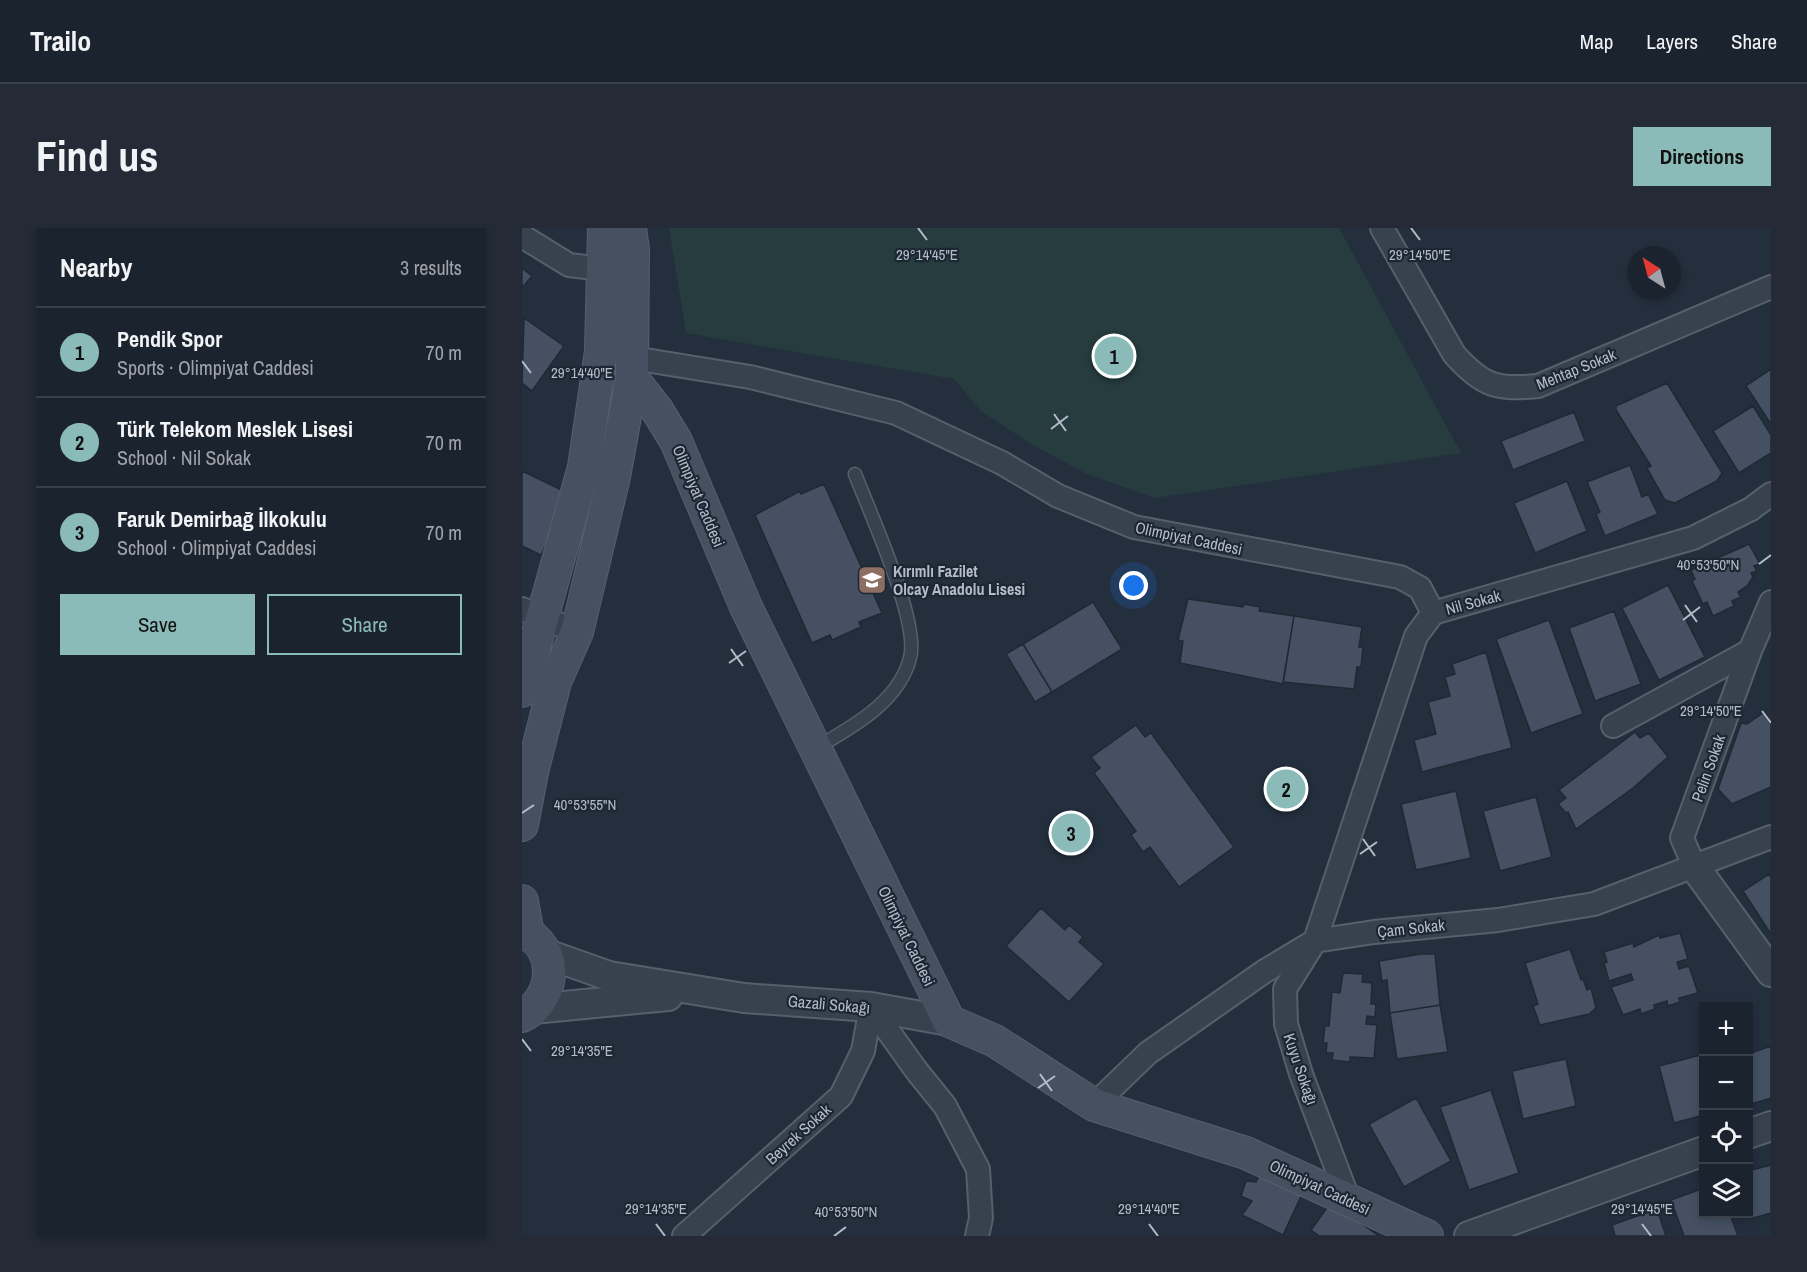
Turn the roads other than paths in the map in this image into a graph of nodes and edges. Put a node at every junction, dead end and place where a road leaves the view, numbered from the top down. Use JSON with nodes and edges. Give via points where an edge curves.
{"nodes":[{"id":1,"x":604,"y":228,"type":"edge"},
{"id":2,"x":630,"y":228,"type":"edge"},
{"id":3,"x":1382,"y":228,"type":"edge"},
{"id":4,"x":522,"y":236,"type":"edge"},
{"id":5,"x":603,"y":269,"type":"junction"},
{"id":6,"x":1771,"y":287,"type":"edge"},
{"id":7,"x":633,"y":368,"type":"junction"},
{"id":8,"x":855,"y":474,"type":"dead end"},
{"id":9,"x":1771,"y":494,"type":"edge"},
{"id":10,"x":1771,"y":602,"type":"edge"},
{"id":11,"x":1432,"y":613,"type":"junction"},
{"id":12,"x":531,"y":614,"type":"edge"},
{"id":13,"x":577,"y":632,"type":"junction"},
{"id":14,"x":1750,"y":651,"type":"junction"},
{"id":15,"x":522,"y":692,"type":"edge"},
{"id":16,"x":1613,"y":726,"type":"dead end"},
{"id":17,"x":815,"y":749,"type":"junction"},
{"id":18,"x":525,"y":788,"type":"edge"},
{"id":19,"x":522,"y":825,"type":"edge"},
{"id":20,"x":1771,"y":837,"type":"edge"},
{"id":21,"x":1694,"y":866,"type":"junction"},
{"id":22,"x":522,"y":901,"type":"edge"},
{"id":23,"x":531,"y":939,"type":"edge"},
{"id":24,"x":1315,"y":941,"type":"junction"},
{"id":25,"x":1771,"y":972,"type":"edge"},
{"id":26,"x":709,"y":993,"type":"junction"},
{"id":27,"x":872,"y":1007,"type":"junction"},
{"id":28,"x":528,"y":1012,"type":"edge"},
{"id":29,"x":948,"y":1021,"type":"junction"},
{"id":30,"x":1094,"y":1105,"type":"junction"},
{"id":31,"x":1771,"y":1126,"type":"edge"},
{"id":32,"x":1753,"y":1133,"type":"edge"},
{"id":33,"x":1699,"y":1153,"type":"edge"},
{"id":34,"x":1349,"y":1201,"type":"junction"},
{"id":35,"x":684,"y":1236,"type":"edge"},
{"id":36,"x":977,"y":1236,"type":"edge"},
{"id":37,"x":1427,"y":1236,"type":"edge"},
{"id":38,"x":1469,"y":1236,"type":"edge"}],
"edges":[{"from":1,"to":5,"type":"main road"},
{"from":2,"to":7,"type":"main road"},
{"from":3,"to":6,"type":"street","name":"Mehtap Sokak","via":[[1454,354],[1470,372],[1509,389],[1538,386]]},
{"from":4,"to":5,"type":"street","via":[[569,265]]},
{"from":5,"to":12,"type":"main road","via":[[601,351],[584,467]]},
{"from":7,"to":11,"type":"street","name":"Olimpiyat Caddesi","via":[[750,377],[896,413],[1002,463],[1058,496],[1134,527],[1400,578],[1420,588]]},
{"from":7,"to":13,"type":"main road","via":[[614,477]]},
{"from":7,"to":17,"type":"main road","name":"Olimpiyat Caddesi","via":[[676,441],[746,607]]},
{"from":8,"to":17,"type":"lane","via":[[910,626],[910,657],[898,683],[882,703]]},
{"from":9,"to":11,"type":"street","name":"Nil Sokak","via":[[1751,509],[1693,538]]},
{"from":10,"to":14,"type":"street","name":"Pelin Sokak"},
{"from":11,"to":24,"type":"street","name":"Nil Sokak","via":[[1416,636]]},
{"from":12,"to":13,"type":"street"},
{"from":12,"to":15,"type":"main road"},
{"from":13,"to":18,"type":"main road","via":[[555,682]]},
{"from":14,"to":16,"type":"street"},
{"from":14,"to":21,"type":"street","name":"Pelin Sokak","via":[[1682,838]]},
{"from":17,"to":29,"type":"main road","name":"Olimpiyat Caddesi"},
{"from":18,"to":19,"type":"main road"},
{"from":20,"to":21,"type":"street","name":"Çam Sokak"},
{"from":21,"to":24,"type":"street","name":"Çam Sokak","via":[[1594,904],[1498,920]]},
{"from":21,"to":25,"type":"street"},
{"from":22,"to":23,"type":"main road"},
{"from":23,"to":26,"type":"street","via":[[609,976]]},
{"from":23,"to":28,"type":"main road","via":[[550,974],[547,990]]},
{"from":24,"to":30,"type":"street","name":"Çam Sokak","via":[[1148,1053]]},
{"from":24,"to":34,"type":"street","name":"Kuyu Sokağı","via":[[1285,989],[1286,1024]]},
{"from":26,"to":27,"type":"street","name":"Gazali Sokağı"},
{"from":26,"to":28,"type":"street"},
{"from":27,"to":29,"type":"street","name":"Gazali Sokağı"},
{"from":27,"to":35,"type":"street","name":"Beyrek Sokak","via":[[863,1051],[841,1096]]},
{"from":27,"to":36,"type":"street","via":[[945,1106],[978,1170],[981,1218]]},
{"from":29,"to":30,"type":"main road","name":"Olimpiyat Caddesi","via":[[995,1041]]},
{"from":30,"to":34,"type":"main road","name":"Olimpiyat Caddesi","via":[[1246,1154]]},
{"from":31,"to":32,"type":"street"},
{"from":33,"to":38,"type":"street"},
{"from":34,"to":37,"type":"main road","name":"Olimpiyat Caddesi"}]}
